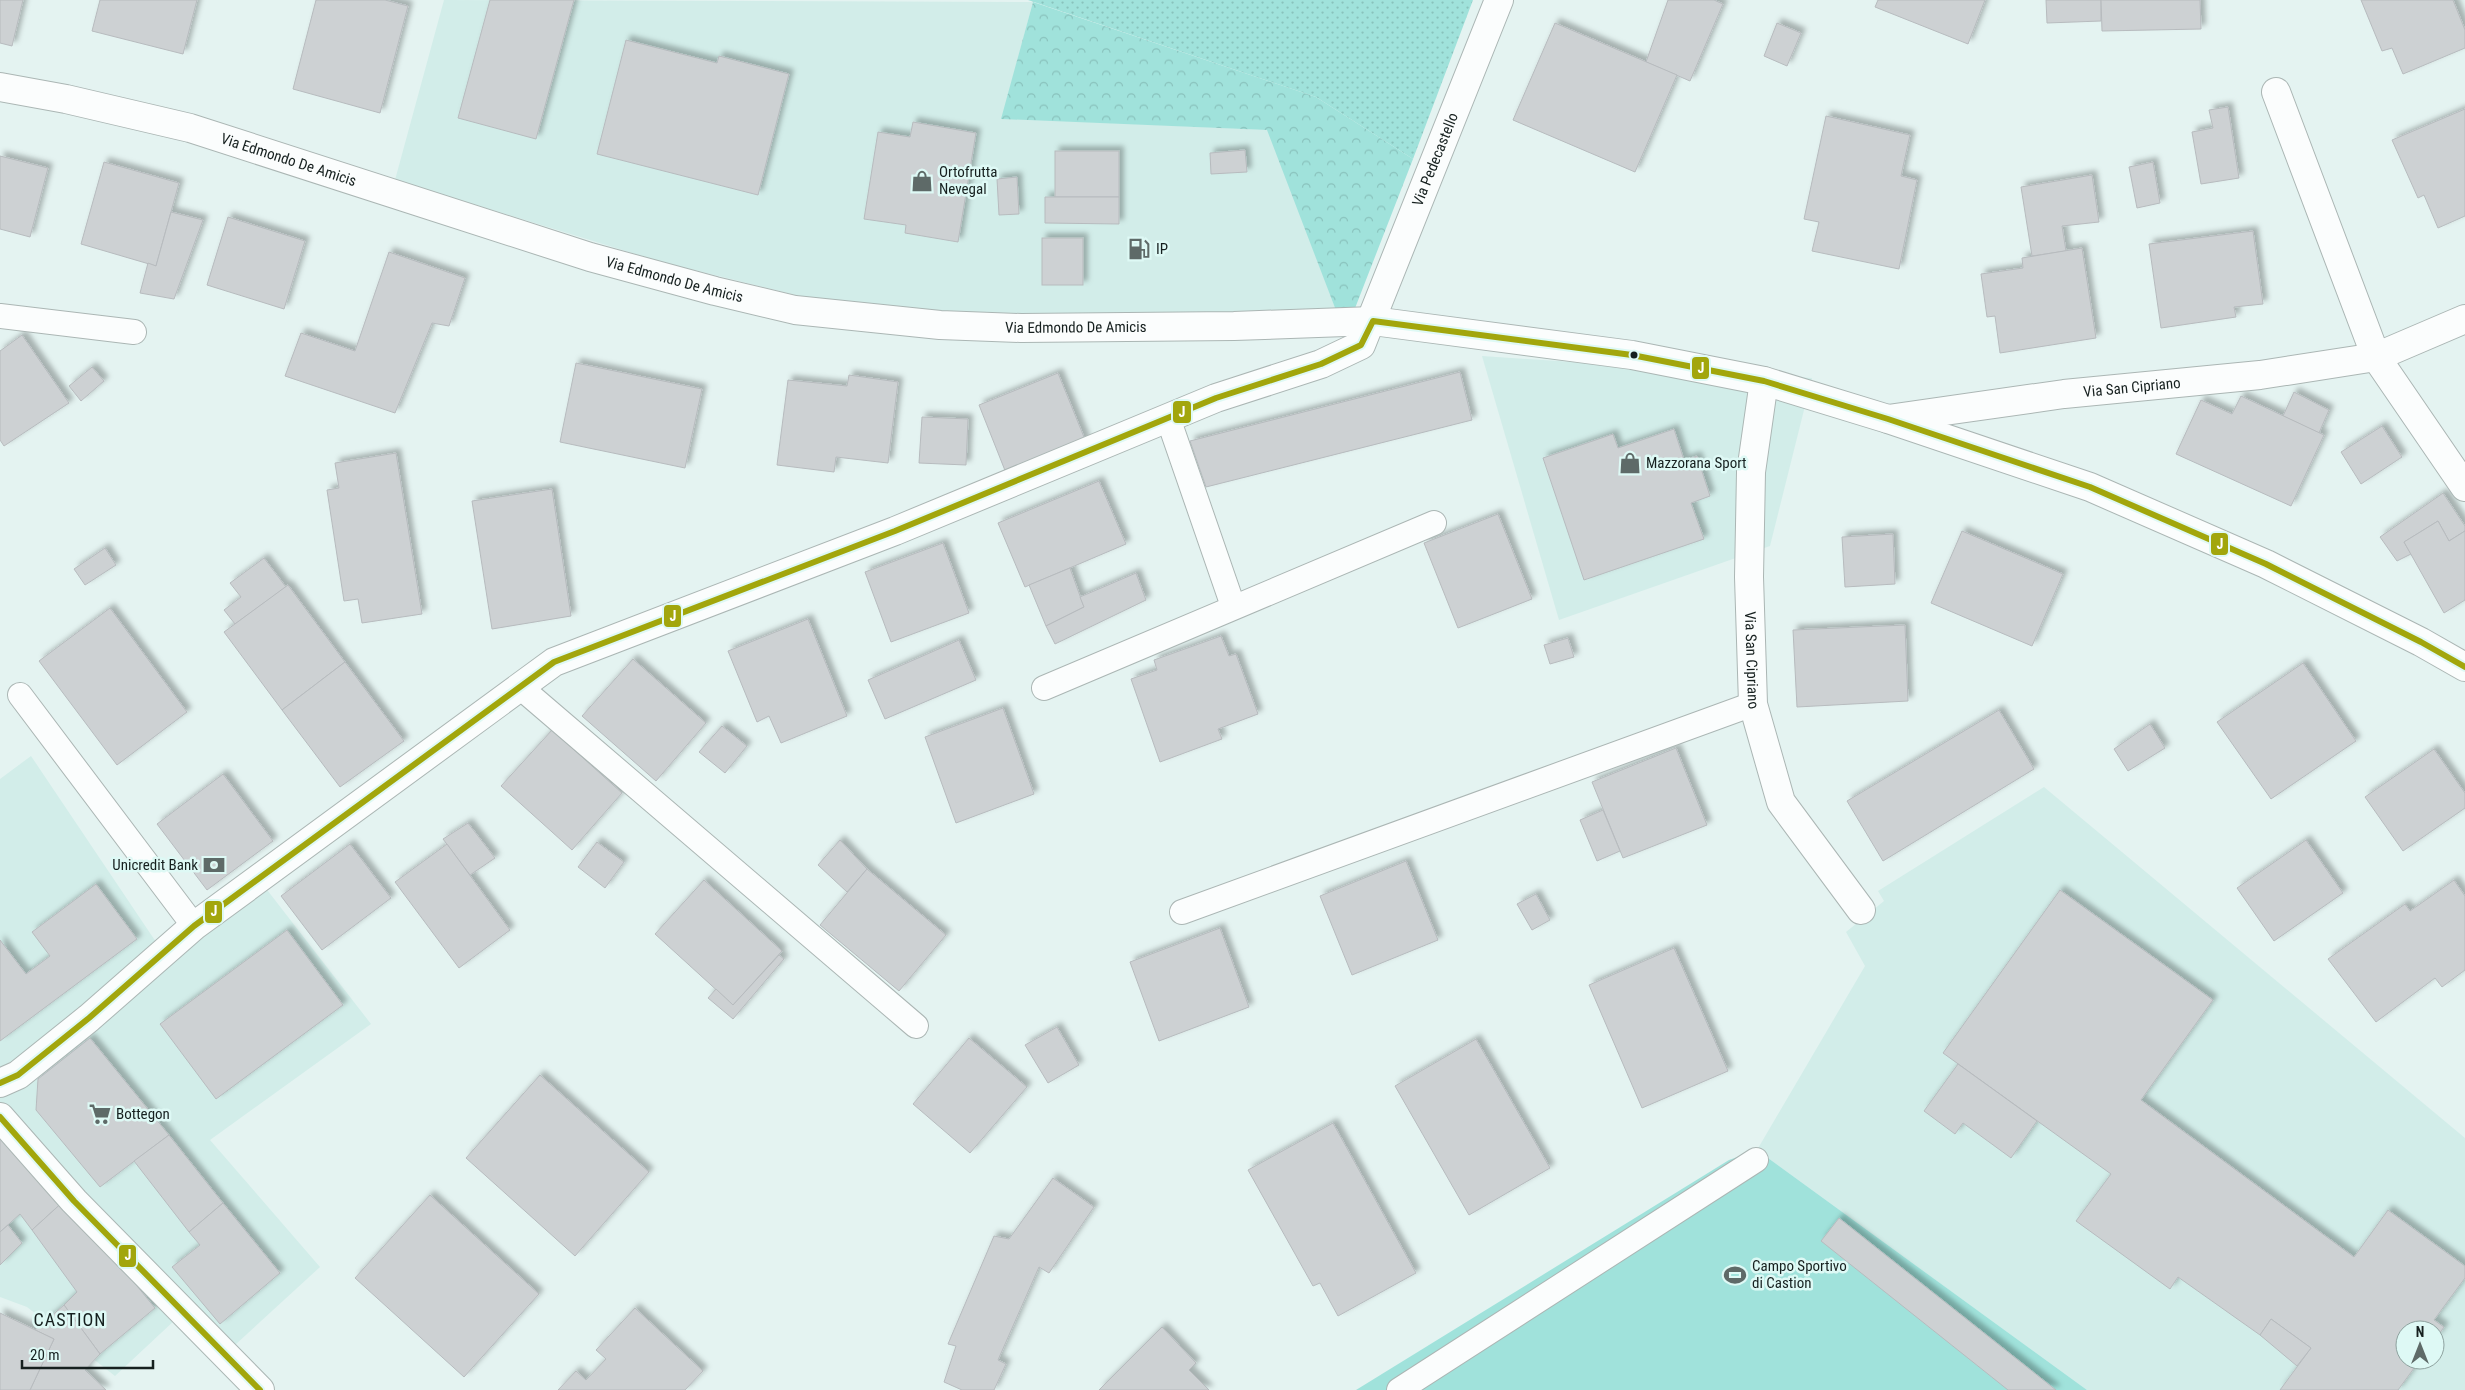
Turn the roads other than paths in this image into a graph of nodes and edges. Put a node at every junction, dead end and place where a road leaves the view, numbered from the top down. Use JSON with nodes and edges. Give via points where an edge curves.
{"nodes":[{"id":1,"x":1499,"y":0,"type":"edge"},
{"id":2,"x":0,"y":87,"type":"edge"},
{"id":3,"x":2276,"y":92,"type":"dead end"},
{"id":4,"x":0,"y":316,"type":"edge"},
{"id":5,"x":2465,"y":319,"type":"edge"},
{"id":6,"x":1373,"y":320,"type":"junction"},
{"id":7,"x":134,"y":332,"type":"dead end"},
{"id":8,"x":2376,"y":357,"type":"junction"},
{"id":9,"x":1764,"y":380,"type":"junction"},
{"id":10,"x":1168,"y":418,"type":"junction"},
{"id":11,"x":1888,"y":419,"type":"junction"},
{"id":12,"x":2465,"y":487,"type":"edge"},
{"id":13,"x":1434,"y":522,"type":"dead end"},
{"id":14,"x":1233,"y":606,"type":"junction"},
{"id":15,"x":2465,"y":667,"type":"edge"},
{"id":16,"x":520,"y":687,"type":"junction"},
{"id":17,"x":1044,"y":688,"type":"dead end"},
{"id":18,"x":20,"y":695,"type":"dead end"},
{"id":19,"x":1753,"y":704,"type":"junction"},
{"id":20,"x":1861,"y":910,"type":"dead end"},
{"id":21,"x":1182,"y":912,"type":"dead end"},
{"id":22,"x":194,"y":926,"type":"junction"},
{"id":23,"x":916,"y":1026,"type":"dead end"},
{"id":24,"x":0,"y":1083,"type":"edge"},
{"id":25,"x":0,"y":1117,"type":"edge"},
{"id":26,"x":1756,"y":1160,"type":"dead end"},
{"id":27,"x":260,"y":1390,"type":"edge"},
{"id":28,"x":1399,"y":1390,"type":"edge"}],
"edges":[{"from":1,"to":6,"type":"street","name":"Via Pedecastello"},
{"from":2,"to":6,"type":"street","name":"Via Edmondo De Amicis","via":[[190,128],[590,257],[795,310],[940,325],[1021,328],[1234,326]]},
{"from":3,"to":8,"type":"street"},
{"from":4,"to":7,"type":"lane"},
{"from":5,"to":8,"type":"street","name":"Via San Cipriano"},
{"from":6,"to":9,"type":"street","name":"Via San Cipriano","via":[[1632,355]]},
{"from":6,"to":10,"type":"street","name":"Via Pedecastello","via":[[1361,345],[1353,349],[1321,364],[1216,398]]},
{"from":8,"to":11,"type":"street","name":"Via San Cipriano","via":[[2260,375],[2064,394]]},
{"from":8,"to":12,"type":"street"},
{"from":9,"to":11,"type":"street","name":"Via San Cipriano"},
{"from":9,"to":19,"type":"street","name":"Via San Cipriano","via":[[1751,472],[1749,577]]},
{"from":10,"to":14,"type":"lane"},
{"from":10,"to":16,"type":"street","name":"Via Pedecastello","via":[[895,531],[554,662]]},
{"from":11,"to":15,"type":"street","name":"Via San Cipriano","via":[[2090,487],[2266,564]]},
{"from":13,"to":14,"type":"lane"},
{"from":14,"to":17,"type":"lane"},
{"from":16,"to":22,"type":"street","name":"Via Pedecastello"},
{"from":16,"to":23,"type":"lane"},
{"from":18,"to":22,"type":"lane"},
{"from":19,"to":20,"type":"street","name":"Via San Cipriano","via":[[1781,802]]},
{"from":19,"to":21,"type":"lane"},
{"from":22,"to":24,"type":"street","name":"Via Pedecastello","via":[[89,1018],[18,1075]]},
{"from":25,"to":27,"type":"street","via":[[74,1201]]},
{"from":26,"to":28,"type":"lane"}]}
